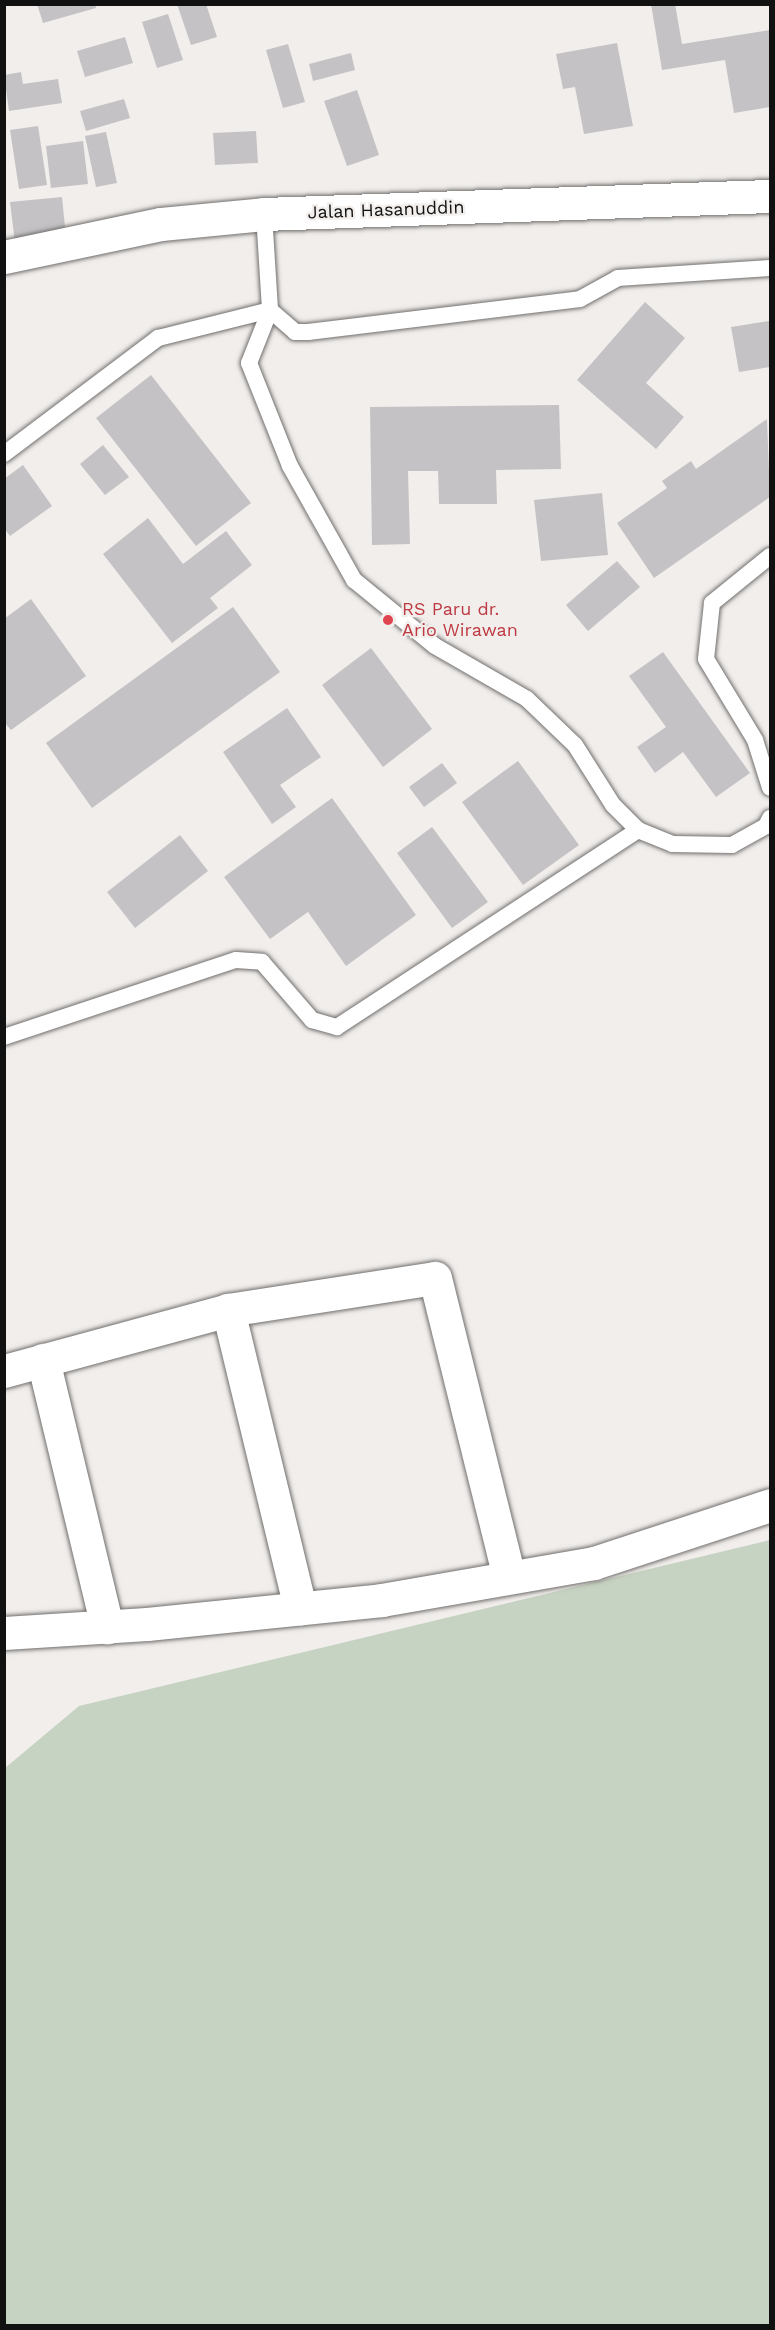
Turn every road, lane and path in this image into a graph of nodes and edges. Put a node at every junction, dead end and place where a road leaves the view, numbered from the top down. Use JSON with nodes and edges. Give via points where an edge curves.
{"nodes":[{"id":1,"x":771,"y":196,"type":"edge"},
{"id":2,"x":264,"y":214,"type":"junction"},
{"id":3,"x":4,"y":257,"type":"edge"},
{"id":4,"x":771,"y":268,"type":"edge"},
{"id":5,"x":270,"y":310,"type":"junction"},
{"id":6,"x":4,"y":454,"type":"edge"},
{"id":7,"x":771,"y":556,"type":"edge"},
{"id":8,"x":771,"y":788,"type":"edge"},
{"id":9,"x":771,"y":818,"type":"edge"},
{"id":10,"x":638,"y":830,"type":"junction"},
{"id":11,"x":4,"y":1037,"type":"edge"},
{"id":12,"x":228,"y":1310,"type":"junction"},
{"id":13,"x":43,"y":1360,"type":"junction"},
{"id":14,"x":4,"y":1371,"type":"edge"},
{"id":15,"x":771,"y":1505,"type":"edge"},
{"id":16,"x":509,"y":1577,"type":"junction"},
{"id":17,"x":300,"y":1608,"type":"junction"},
{"id":18,"x":107,"y":1627,"type":"junction"},
{"id":19,"x":4,"y":1633,"type":"edge"}],
"edges":[{"from":1,"to":2,"type":"street","name":"Jalan Hasanuddin"},
{"from":2,"to":3,"type":"street","name":"Jalan Hasanuddin","via":[[161,224]]},
{"from":2,"to":5,"type":"lane"},
{"from":4,"to":5,"type":"lane","via":[[618,278],[580,299],[320,331],[295,332]]},
{"from":5,"to":6,"type":"lane","via":[[158,338]]},
{"from":5,"to":10,"type":"lane","via":[[249,363],[290,466],[354,580],[435,646],[527,699],[575,745],[613,805]]},
{"from":7,"to":8,"type":"lane","via":[[712,603],[706,659],[754,740]]},
{"from":9,"to":10,"type":"lane","via":[[766,826],[732,845],[672,844]]},
{"from":10,"to":11,"type":"lane","via":[[337,1027],[312,1020],[262,962],[236,960]]},
{"from":12,"to":13,"type":"street"},
{"from":12,"to":16,"type":"street","via":[[435,1278]]},
{"from":12,"to":17,"type":"street"},
{"from":13,"to":14,"type":"street"},
{"from":13,"to":18,"type":"street"},
{"from":15,"to":16,"type":"street","via":[[594,1563]]},
{"from":16,"to":17,"type":"street","via":[[382,1600]]},
{"from":17,"to":18,"type":"street"},
{"from":18,"to":19,"type":"street"}]}
